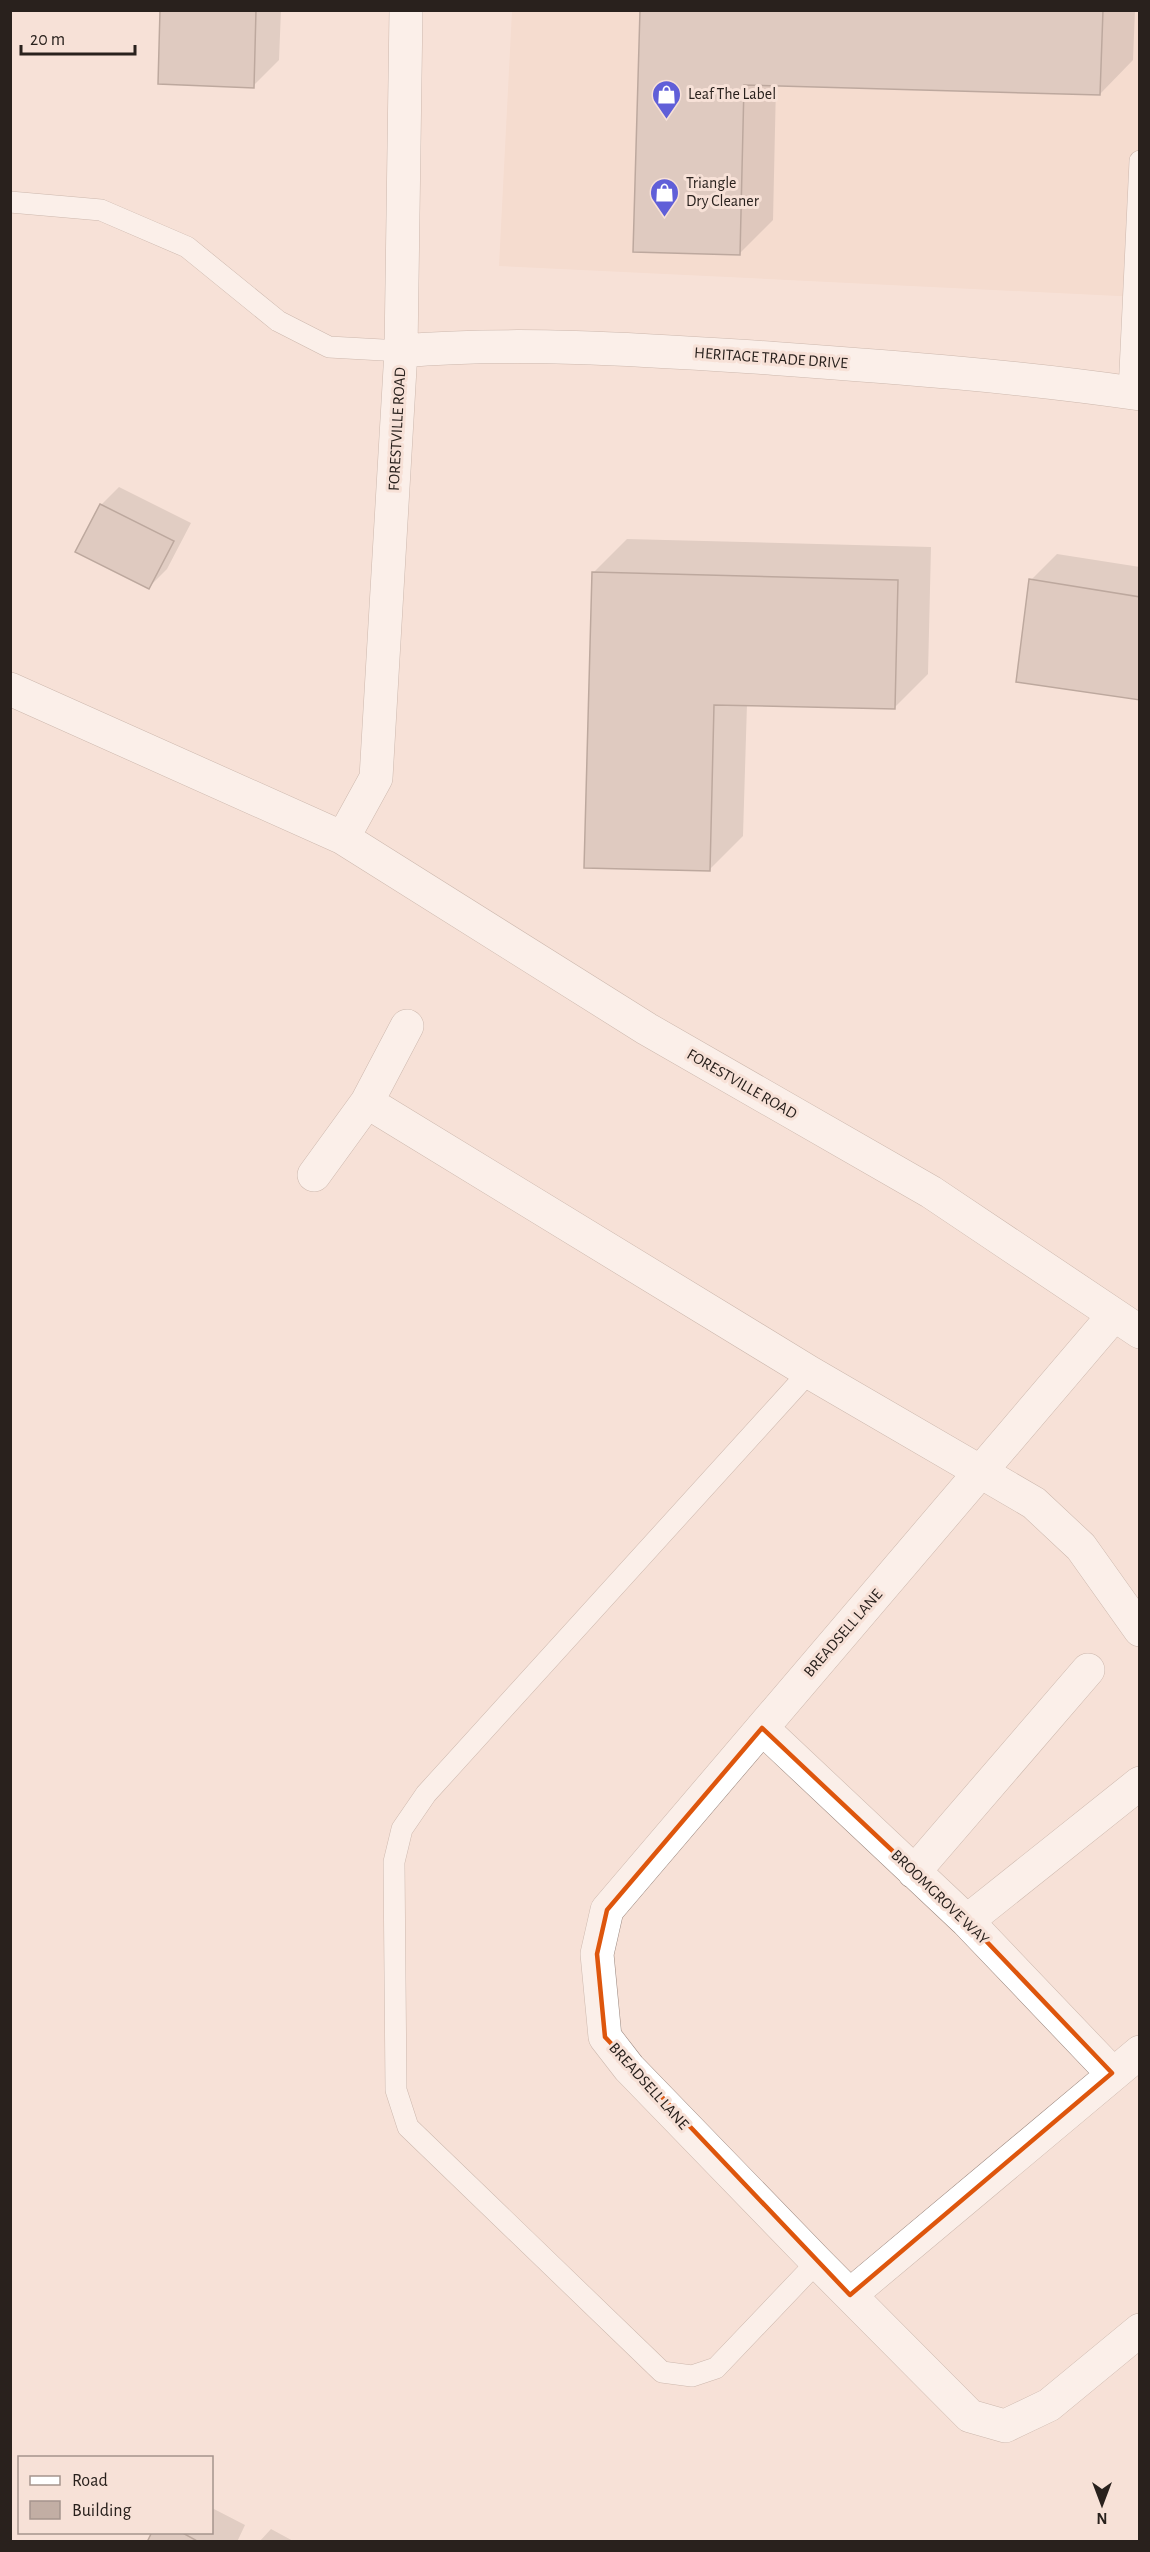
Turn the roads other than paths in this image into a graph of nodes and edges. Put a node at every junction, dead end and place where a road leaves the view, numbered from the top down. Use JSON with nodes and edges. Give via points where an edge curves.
{"nodes":[{"id":1,"x":406,"y":10,"type":"edge"},
{"id":2,"x":1140,"y":161,"type":"edge"},
{"id":3,"x":10,"y":202,"type":"edge"},
{"id":4,"x":401,"y":351,"type":"junction"},
{"id":5,"x":1134,"y":393,"type":"edge"},
{"id":6,"x":10,"y":689,"type":"edge"},
{"id":7,"x":343,"y":838,"type":"junction"},
{"id":8,"x":407,"y":1026,"type":"dead end"},
{"id":9,"x":368,"y":1102,"type":"junction"},
{"id":10,"x":314,"y":1175,"type":"dead end"},
{"id":11,"x":1127,"y":1324,"type":"edge"},
{"id":12,"x":809,"y":1372,"type":"junction"},
{"id":13,"x":982,"y":1471,"type":"junction"},
{"id":14,"x":1140,"y":1630,"type":"edge"},
{"id":15,"x":1088,"y":1670,"type":"dead end"},
{"id":16,"x":762,"y":1728,"type":"junction"},
{"id":17,"x":1140,"y":1783,"type":"edge"},
{"id":18,"x":914,"y":1872,"type":"junction"},
{"id":19,"x":967,"y":1921,"type":"junction"},
{"id":20,"x":1140,"y":2052,"type":"edge"},
{"id":21,"x":1112,"y":2073,"type":"junction"},
{"id":22,"x":817,"y":2262,"type":"junction"},
{"id":23,"x":850,"y":2295,"type":"junction"},
{"id":24,"x":1140,"y":2330,"type":"edge"}],
"edges":[{"from":1,"to":4,"type":"street","name":"FORESTVILLE ROAD"},
{"from":2,"to":5,"type":"lane"},
{"from":3,"to":4,"type":"lane","via":[[101,210],[187,247],[278,321],[329,347]]},
{"from":4,"to":5,"type":"street","name":"HERITAGE TRADE DRIVE","via":[[467,345],[669,351],[924,369]]},
{"from":4,"to":7,"type":"street","name":"FORESTVILLE ROAD","via":[[376,778]]},
{"from":6,"to":7,"type":"street","name":"FORESTVILLE ROAD"},
{"from":7,"to":11,"type":"street","name":"FORESTVILLE ROAD","via":[[647,1029],[931,1192]]},
{"from":8,"to":9,"type":"street"},
{"from":9,"to":10,"type":"street"},
{"from":9,"to":12,"type":"street"},
{"from":11,"to":13,"type":"street","name":"BREADSELL LANE"},
{"from":12,"to":13,"type":"street"},
{"from":12,"to":22,"type":"lane","via":[[426,1794],[402,1829],[394,1862],[396,2091],[408,2127],[662,2372],[692,2376],[716,2368]]},
{"from":13,"to":14,"type":"street","via":[[1034,1503],[1081,1547]]},
{"from":13,"to":16,"type":"street","name":"BREADSELL LANE"},
{"from":15,"to":18,"type":"street"},
{"from":16,"to":18,"type":"street","name":"BROOMGROVE WAY"},
{"from":16,"to":22,"type":"street","name":"BREADSELL LANE","via":[[607,1910],[597,1954],[605,2037],[629,2068]]},
{"from":17,"to":19,"type":"street"},
{"from":18,"to":19,"type":"street","name":"BROOMGROVE WAY"},
{"from":19,"to":21,"type":"street","name":"BROOMGROVE WAY"},
{"from":20,"to":21,"type":"street"},
{"from":21,"to":23,"type":"street"},
{"from":22,"to":23,"type":"street","name":"BREADSELL LANE"},
{"from":23,"to":24,"type":"street","name":"BREADSELL LANE","via":[[970,2416],[1005,2426],[1049,2405]]}]}
